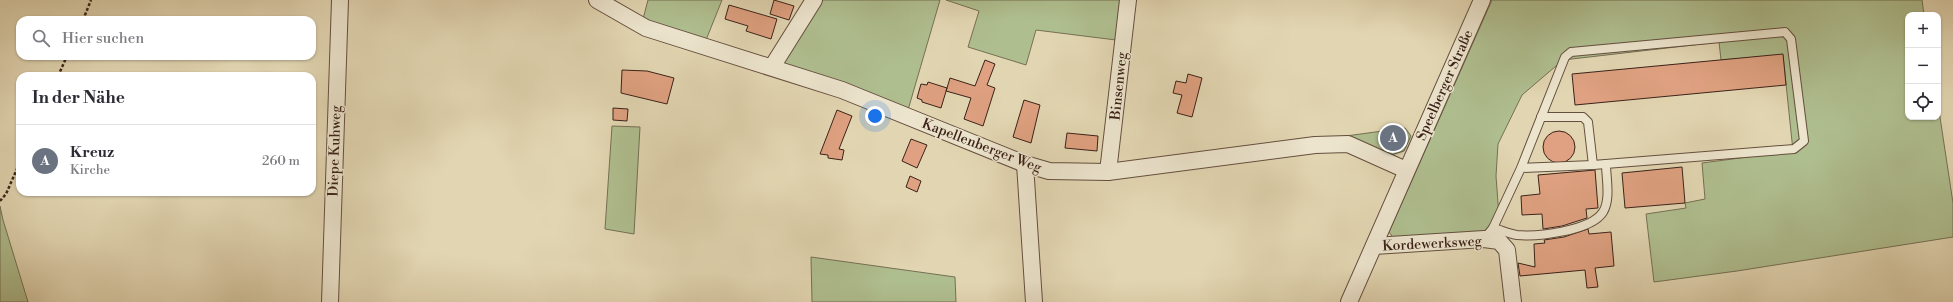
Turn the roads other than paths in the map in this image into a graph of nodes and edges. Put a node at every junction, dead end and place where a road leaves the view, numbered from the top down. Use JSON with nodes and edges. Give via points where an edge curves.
{"nodes":[{"id":1,"x":340,"y":0,"type":"edge"},
{"id":2,"x":597,"y":0,"type":"edge"},
{"id":3,"x":814,"y":0,"type":"edge"},
{"id":4,"x":1128,"y":0,"type":"edge"},
{"id":5,"x":1482,"y":0,"type":"edge"},
{"id":6,"x":772,"y":67,"type":"junction"},
{"id":7,"x":1541,"y":117,"type":"junction"},
{"id":8,"x":1025,"y":164,"type":"junction"},
{"id":9,"x":1606,"y":164,"type":"junction"},
{"id":10,"x":1593,"y":165,"type":"junction"},
{"id":11,"x":1521,"y":168,"type":"junction"},
{"id":12,"x":1406,"y":170,"type":"junction"},
{"id":13,"x":1108,"y":172,"type":"junction"},
{"id":14,"x":1488,"y":233,"type":"junction"},
{"id":15,"x":1374,"y":246,"type":"junction"},
{"id":16,"x":330,"y":302,"type":"edge"},
{"id":17,"x":1034,"y":302,"type":"edge"},
{"id":18,"x":1349,"y":302,"type":"edge"},
{"id":19,"x":1513,"y":302,"type":"edge"}],
"edges":[{"from":1,"to":16,"type":"street","name":"Diepe Kuhweg"},
{"from":2,"to":6,"type":"street","name":"Kapellenberger Weg","via":[[646,28]]},
{"from":3,"to":6,"type":"street"},
{"from":4,"to":13,"type":"street","name":"Binsenweg"},
{"from":5,"to":12,"type":"street","name":"Speelberger Straße"},
{"from":6,"to":8,"type":"street","name":"Kapellenberger Weg","via":[[842,90]]},
{"from":7,"to":9,"type":"lane","via":[[1565,56],[1571,52],[1784,32],[1790,39],[1804,141],[1794,149]]},
{"from":7,"to":10,"type":"lane","via":[[1583,117],[1588,122]]},
{"from":7,"to":11,"type":"lane"},
{"from":8,"to":13,"type":"street","name":"Kapellenberger Weg","via":[[1049,171]]},
{"from":8,"to":17,"type":"street"},
{"from":9,"to":10,"type":"lane"},
{"from":9,"to":14,"type":"lane","via":[[1607,202],[1596,220],[1587,225],[1534,235]]},
{"from":10,"to":11,"type":"lane"},
{"from":11,"to":14,"type":"lane"},
{"from":12,"to":13,"type":"street","name":"Kapellenberger Weg","via":[[1348,144],[1315,145]]},
{"from":12,"to":15,"type":"street","name":"Speelberger Straße"},
{"from":14,"to":15,"type":"street","name":"Kordewerksweg"},
{"from":14,"to":19,"type":"street","name":"Kordewerksweg","via":[[1507,250]]},
{"from":15,"to":18,"type":"street","name":"Speelberger Straße"}]}
